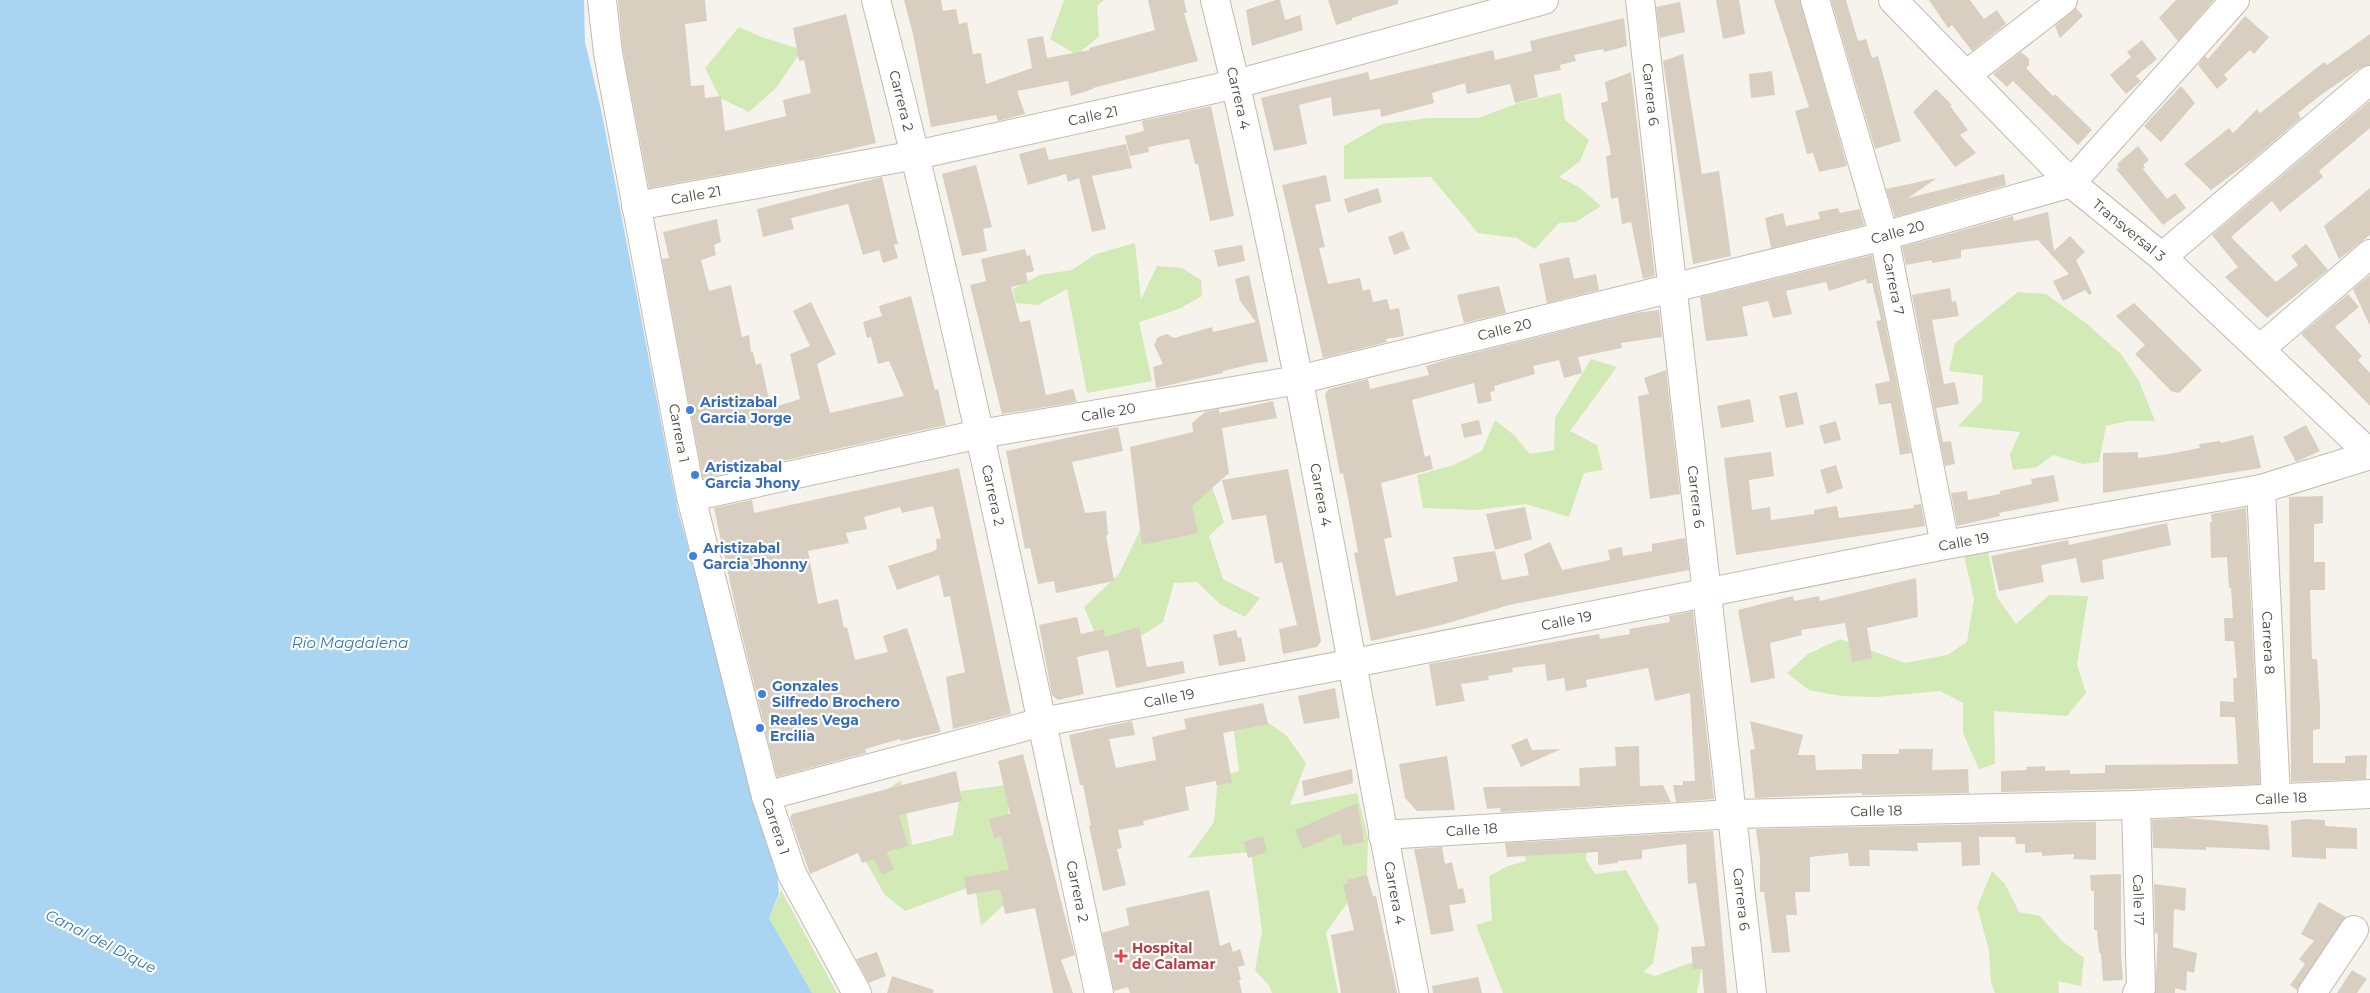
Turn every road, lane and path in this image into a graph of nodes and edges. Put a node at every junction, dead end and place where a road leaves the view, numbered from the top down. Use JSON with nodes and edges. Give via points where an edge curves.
{"nodes":[{"id":1,"x":602,"y":0,"type":"edge"},
{"id":2,"x":876,"y":0,"type":"edge"},
{"id":3,"x":1216,"y":0,"type":"edge"},
{"id":4,"x":1544,"y":0,"type":"edge"},
{"id":5,"x":1640,"y":0,"type":"edge"},
{"id":6,"x":1814,"y":0,"type":"edge"},
{"id":7,"x":1893,"y":0,"type":"edge"},
{"id":8,"x":2063,"y":0,"type":"edge"},
{"id":9,"x":2235,"y":0,"type":"edge"},
{"id":10,"x":1966,"y":75,"type":"junction"},
{"id":11,"x":2370,"y":80,"type":"edge"},
{"id":12,"x":1236,"y":84,"type":"junction"},
{"id":13,"x":916,"y":155,"type":"junction"},
{"id":14,"x":2071,"y":182,"type":"junction"},
{"id":15,"x":636,"y":206,"type":"junction"},
{"id":16,"x":1884,"y":236,"type":"junction"},
{"id":17,"x":2370,"y":254,"type":"edge"},
{"id":18,"x":2162,"y":257,"type":"junction"},
{"id":19,"x":1673,"y":286,"type":"junction"},
{"id":20,"x":2260,"y":350,"type":"junction"},
{"id":21,"x":1298,"y":380,"type":"junction"},
{"id":22,"x":980,"y":434,"type":"junction"},
{"id":23,"x":2370,"y":455,"type":"edge"},
{"id":24,"x":2261,"y":488,"type":"junction"},
{"id":25,"x":691,"y":497,"type":"junction"},
{"id":26,"x":1945,"y":545,"type":"junction"},
{"id":27,"x":1707,"y":594,"type":"junction"},
{"id":28,"x":1354,"y":663,"type":"junction"},
{"id":29,"x":1042,"y":722,"type":"junction"},
{"id":30,"x":2370,"y":794,"type":"edge"},
{"id":31,"x":766,"y":796,"type":"junction"},
{"id":32,"x":2276,"y":797,"type":"junction"},
{"id":33,"x":2136,"y":805,"type":"junction"},
{"id":34,"x":1732,"y":814,"type":"junction"},
{"id":35,"x":1383,"y":835,"type":"junction"},
{"id":36,"x":2354,"y":930,"type":"dead end"},
{"id":37,"x":857,"y":993,"type":"edge"},
{"id":38,"x":1099,"y":993,"type":"edge"},
{"id":39,"x":1414,"y":993,"type":"edge"},
{"id":40,"x":1752,"y":993,"type":"edge"},
{"id":41,"x":2137,"y":993,"type":"edge"},
{"id":42,"x":2312,"y":993,"type":"edge"}],
"edges":[{"from":1,"to":15,"type":"street","name":"Carrera 1","via":[[608,53]]},
{"from":2,"to":13,"type":"street","name":"Carrera 2"},
{"from":3,"to":12,"type":"street","name":"Carrera 4"},
{"from":4,"to":12,"type":"street","name":"Calle 21"},
{"from":5,"to":19,"type":"street","name":"Carrera 6"},
{"from":6,"to":16,"type":"street","name":"Carrera 7"},
{"from":7,"to":10,"type":"street","name":"Transversal 3"},
{"from":8,"to":10,"type":"street"},
{"from":9,"to":14,"type":"street"},
{"from":10,"to":14,"type":"street","name":"Transversal 3"},
{"from":11,"to":18,"type":"street"},
{"from":12,"to":13,"type":"street","name":"Calle 21"},
{"from":12,"to":21,"type":"street","name":"Carrera 4"},
{"from":13,"to":15,"type":"street","name":"Calle 21"},
{"from":13,"to":22,"type":"street","name":"Carrera 2"},
{"from":14,"to":16,"type":"street","name":"Calle 20"},
{"from":14,"to":18,"type":"street","name":"Transversal 3"},
{"from":15,"to":25,"type":"street","name":"Carrera 1"},
{"from":16,"to":19,"type":"street","name":"Calle 20"},
{"from":16,"to":26,"type":"street","name":"Carrera 7"},
{"from":17,"to":20,"type":"street"},
{"from":18,"to":20,"type":"street","name":"Transversal 3"},
{"from":19,"to":21,"type":"street","name":"Calle 20"},
{"from":19,"to":27,"type":"street","name":"Carrera 6"},
{"from":20,"to":23,"type":"street","name":"Transversal 3"},
{"from":21,"to":22,"type":"street","name":"Calle 20"},
{"from":21,"to":28,"type":"street","name":"Carrera 4"},
{"from":22,"to":25,"type":"street","name":"Calle 20"},
{"from":22,"to":29,"type":"street","name":"Carrera 2"},
{"from":23,"to":24,"type":"street","name":"Calle 19"},
{"from":24,"to":26,"type":"street","name":"Calle 19"},
{"from":24,"to":32,"type":"street","name":"Carrera 8"},
{"from":25,"to":31,"type":"street","name":"Carrera 1"},
{"from":26,"to":27,"type":"street","name":"Calle 19"},
{"from":27,"to":28,"type":"street","name":"Calle 19"},
{"from":27,"to":34,"type":"street","name":"Carrera 6"},
{"from":28,"to":29,"type":"street","name":"Calle 19"},
{"from":28,"to":35,"type":"street","name":"Carrera 4"},
{"from":29,"to":31,"type":"street","name":"Calle 19"},
{"from":29,"to":38,"type":"street","name":"Carrera 2"},
{"from":30,"to":32,"type":"street","name":"Calle 18"},
{"from":31,"to":37,"type":"street","name":"Carrera 1","via":[[792,874]]},
{"from":32,"to":33,"type":"street","name":"Calle 18"},
{"from":33,"to":34,"type":"street","name":"Calle 18"},
{"from":33,"to":41,"type":"street","name":"Calle 17","via":[[2142,988]]},
{"from":34,"to":35,"type":"street","name":"Calle 18"},
{"from":34,"to":40,"type":"street","name":"Carrera 6"},
{"from":35,"to":39,"type":"street","name":"Carrera 4"},
{"from":36,"to":42,"type":"street"}]}
